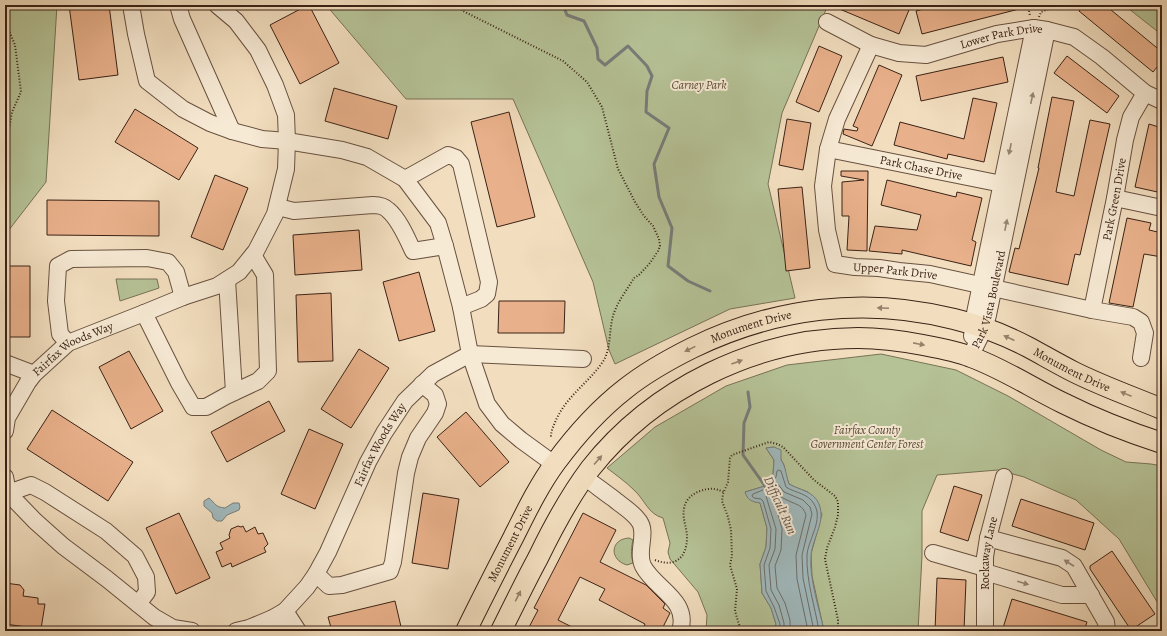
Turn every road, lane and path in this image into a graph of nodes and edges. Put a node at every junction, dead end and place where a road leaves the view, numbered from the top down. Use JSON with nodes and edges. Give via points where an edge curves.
{"nodes":[{"id":1,"x":131,"y":5,"type":"edge"},
{"id":2,"x":178,"y":5,"type":"edge"},
{"id":3,"x":217,"y":5,"type":"edge"},
{"id":4,"x":457,"y":5,"type":"edge"},
{"id":5,"x":1059,"y":5,"type":"edge"},
{"id":6,"x":5,"y":21,"type":"edge"},
{"id":7,"x":827,"y":22,"type":"dead end"},
{"id":8,"x":1039,"y":26,"type":"junction"},
{"id":9,"x":871,"y":45,"type":"junction"},
{"id":10,"x":1145,"y":93,"type":"junction"},
{"id":11,"x":1162,"y":101,"type":"edge"},
{"id":12,"x":232,"y":131,"type":"junction"},
{"id":13,"x":287,"y":141,"type":"junction"},
{"id":14,"x":828,"y":149,"type":"junction"},
{"id":15,"x":5,"y":152,"type":"edge"},
{"id":16,"x":405,"y":179,"type":"junction"},
{"id":17,"x":1008,"y":185,"type":"junction"},
{"id":18,"x":1115,"y":198,"type":"junction"},
{"id":19,"x":278,"y":207,"type":"junction"},
{"id":20,"x":1162,"y":208,"type":"edge"},
{"id":21,"x":445,"y":246,"type":"junction"},
{"id":22,"x":253,"y":255,"type":"junction"},
{"id":23,"x":227,"y":280,"type":"junction"},
{"id":24,"x":987,"y":288,"type":"junction"},
{"id":25,"x":183,"y":297,"type":"junction"},
{"id":26,"x":461,"y":307,"type":"junction"},
{"id":27,"x":1092,"y":310,"type":"junction"},
{"id":28,"x":144,"y":313,"type":"junction"},
{"id":29,"x":979,"y":327,"type":"junction"},
{"id":30,"x":68,"y":343,"type":"junction"},
{"id":31,"x":470,"y":354,"type":"junction"},
{"id":32,"x":970,"y":357,"type":"junction"},
{"id":33,"x":1141,"y":358,"type":"dead end"},
{"id":34,"x":583,"y":359,"type":"dead end"},
{"id":35,"x":5,"y":364,"type":"edge"},
{"id":36,"x":34,"y":374,"type":"junction"},
{"id":37,"x":422,"y":384,"type":"junction"},
{"id":38,"x":234,"y":392,"type":"junction"},
{"id":39,"x":1162,"y":409,"type":"edge"},
{"id":40,"x":5,"y":431,"type":"edge"},
{"id":41,"x":551,"y":437,"type":"dead end"},
{"id":42,"x":1162,"y":443,"type":"edge"},
{"id":43,"x":554,"y":464,"type":"junction"},
{"id":44,"x":5,"y":477,"type":"edge"},
{"id":45,"x":584,"y":477,"type":"junction"},
{"id":46,"x":1004,"y":477,"type":"dead end"},
{"id":47,"x":724,"y":492,"type":"junction"},
{"id":48,"x":8,"y":493,"type":"junction"},
{"id":49,"x":988,"y":538,"type":"junction"},
{"id":50,"x":933,"y":553,"type":"dead end"},
{"id":51,"x":641,"y":560,"type":"junction"},
{"id":52,"x":985,"y":570,"type":"junction"},
{"id":53,"x":316,"y":574,"type":"junction"},
{"id":54,"x":1091,"y":595,"type":"junction"},
{"id":55,"x":138,"y":604,"type":"junction"},
{"id":56,"x":280,"y":620,"type":"edge"},
{"id":57,"x":192,"y":631,"type":"edge"},
{"id":58,"x":236,"y":631,"type":"edge"},
{"id":59,"x":298,"y":631,"type":"edge"},
{"id":60,"x":466,"y":631,"type":"edge"},
{"id":61,"x":501,"y":631,"type":"edge"},
{"id":62,"x":680,"y":631,"type":"edge"},
{"id":63,"x":741,"y":631,"type":"edge"},
{"id":64,"x":838,"y":631,"type":"edge"},
{"id":65,"x":985,"y":631,"type":"edge"},
{"id":66,"x":1107,"y":631,"type":"edge"}],
"edges":[{"from":1,"to":12,"type":"street","via":[[147,81],[183,109]]},
{"from":2,"to":12,"type":"street"},
{"from":3,"to":13,"type":"street","name":"Fairfax Woods Way","via":[[236,22],[258,50],[276,85],[286,115]]},
{"from":4,"to":41,"type":"path","via":[[463,11],[563,61],[587,82],[602,107],[618,169],[659,240],[658,250],[650,263],[634,278],[614,314],[604,360],[566,403],[558,415]]},
{"from":5,"to":8,"type":"path","via":[[1041,12]]},
{"from":6,"to":15,"type":"path","via":[[15,45],[22,92],[12,112]]},
{"from":7,"to":9,"type":"street","name":"Lower Park Drive"},
{"from":8,"to":9,"type":"street","name":"Lower Park Drive","via":[[997,34],[926,55],[899,53]]},
{"from":8,"to":10,"type":"street","name":"Lower Park Drive","via":[[1074,37]]},
{"from":8,"to":17,"type":"street","name":"Park Vista Boulevard"},
{"from":9,"to":14,"type":"street","name":"Upper Park Drive","via":[[837,119]]},
{"from":10,"to":11,"type":"street","name":"Lower Park Drive"},
{"from":10,"to":18,"type":"street","name":"Park Green Drive","via":[[1131,117]]},
{"from":12,"to":13,"type":"street","via":[[262,139]]},
{"from":13,"to":16,"type":"street","via":[[367,157]]},
{"from":13,"to":19,"type":"street","name":"Fairfax Woods Way","via":[[286,169]]},
{"from":14,"to":17,"type":"street","name":"Park Chase Drive"},
{"from":14,"to":24,"type":"street","name":"Upper Park Drive","via":[[823,186],[827,230],[835,264],[930,274]]},
{"from":16,"to":21,"type":"street","via":[[438,223]]},
{"from":16,"to":26,"type":"street","via":[[448,154],[462,164],[489,282],[487,294]]},
{"from":17,"to":24,"type":"street","name":"Park Vista Boulevard"},
{"from":18,"to":20,"type":"street"},
{"from":18,"to":27,"type":"street","name":"Park Green Drive"},
{"from":19,"to":21,"type":"street","via":[[294,211],[380,206],[388,209],[402,227],[413,251]]},
{"from":19,"to":22,"type":"street","name":"Fairfax Woods Way"},
{"from":21,"to":26,"type":"street"},
{"from":22,"to":23,"type":"street","name":"Fairfax Woods Way","via":[[239,272]]},
{"from":22,"to":38,"type":"street","via":[[265,275],[268,371],[258,381]]},
{"from":23,"to":25,"type":"street","name":"Fairfax Woods Way"},
{"from":23,"to":38,"type":"street"},
{"from":24,"to":27,"type":"street","name":"Upper Park Drive"},
{"from":24,"to":29,"type":"street","name":"Park Vista Boulevard"},
{"from":25,"to":28,"type":"street","name":"Fairfax Woods Way"},
{"from":25,"to":30,"type":"street","via":[[176,272],[168,262],[148,258],[71,259],[58,266],[56,301],[60,334]]},
{"from":26,"to":31,"type":"street"},
{"from":27,"to":33,"type":"street","name":"Upper Park Drive","via":[[1133,317],[1141,322],[1145,332]]},
{"from":28,"to":30,"type":"street","name":"Fairfax Woods Way"},
{"from":28,"to":38,"type":"street","via":[[193,407],[206,407]]},
{"from":29,"to":32,"type":"street","name":"Park Vista Boulevard"},
{"from":39,"to":29,"type":"main road","name":"Monument Drive","one_way":true,"via":[[1090,380],[1027,346]]},
{"from":29,"to":43,"type":"main road","name":"Monument Drive","one_way":true,"via":[[956,319],[913,311],[856,307],[804,311],[737,329],[685,352],[621,392],[577,435]]},
{"from":30,"to":36,"type":"street","name":"Fairfax Woods Way"},
{"from":31,"to":34,"type":"street"},
{"from":31,"to":37,"type":"street","name":"Fairfax Woods Way","via":[[433,374]]},
{"from":31,"to":43,"type":"street","via":[[487,404],[502,424]]},
{"from":32,"to":42,"type":"main road","via":[[1080,411]]},
{"from":45,"to":32,"type":"main road","one_way":true,"via":[[638,419],[664,400],[700,378],[765,352],[824,340],[857,338],[913,343]]},
{"from":35,"to":36,"type":"street"},
{"from":36,"to":40,"type":"street","name":"Fairfax Woods Way","via":[[7,418]]},
{"from":37,"to":53,"type":"street","name":"Fairfax Woods Way","via":[[405,401],[368,462]]},
{"from":37,"to":53,"type":"street","via":[[435,395],[438,404],[410,457],[390,571],[342,585],[329,586]]},
{"from":43,"to":60,"type":"main road","name":"Monument Drive","via":[[528,508]]},
{"from":44,"to":48,"type":"street"},
{"from":45,"to":51,"type":"street","via":[[641,522]]},
{"from":61,"to":45,"type":"main road","one_way":true,"via":[[561,513]]},
{"from":46,"to":49,"type":"street","name":"Rockaway Lane"},
{"from":47,"to":51,"type":"path","via":[[710,488],[689,497],[684,509],[687,538],[681,558],[668,564]]},
{"from":47,"to":63,"type":"path","via":[[722,501],[731,530],[730,565],[737,589],[735,611]]},
{"from":47,"to":64,"type":"path","via":[[728,482],[730,458],[735,453],[769,442],[783,447],[814,480],[835,496],[838,502],[838,515],[825,559]]},
{"from":48,"to":55,"type":"street","via":[[63,546]]},
{"from":48,"to":55,"type":"street","via":[[31,485],[106,531],[135,556],[146,577],[147,592]]},
{"from":49,"to":52,"type":"street","name":"Rockaway Lane"},
{"from":54,"to":49,"type":"street","one_way":true,"via":[[1074,566],[1062,558]]},
{"from":50,"to":52,"type":"street"},
{"from":51,"to":62,"type":"street","via":[[646,571],[676,602],[682,612]]},
{"from":52,"to":54,"type":"street","one_way":true,"via":[[1062,595]]},
{"from":52,"to":65,"type":"street","name":"Rockaway Lane"},
{"from":53,"to":56,"type":"street","name":"Fairfax Woods Way"},
{"from":54,"to":66,"type":"street","via":[[1106,622]]},
{"from":55,"to":57,"type":"street","via":[[173,628]]},
{"from":56,"to":58,"type":"street","name":"Fairfax Woods Way"},
{"from":56,"to":59,"type":"street"}]}
